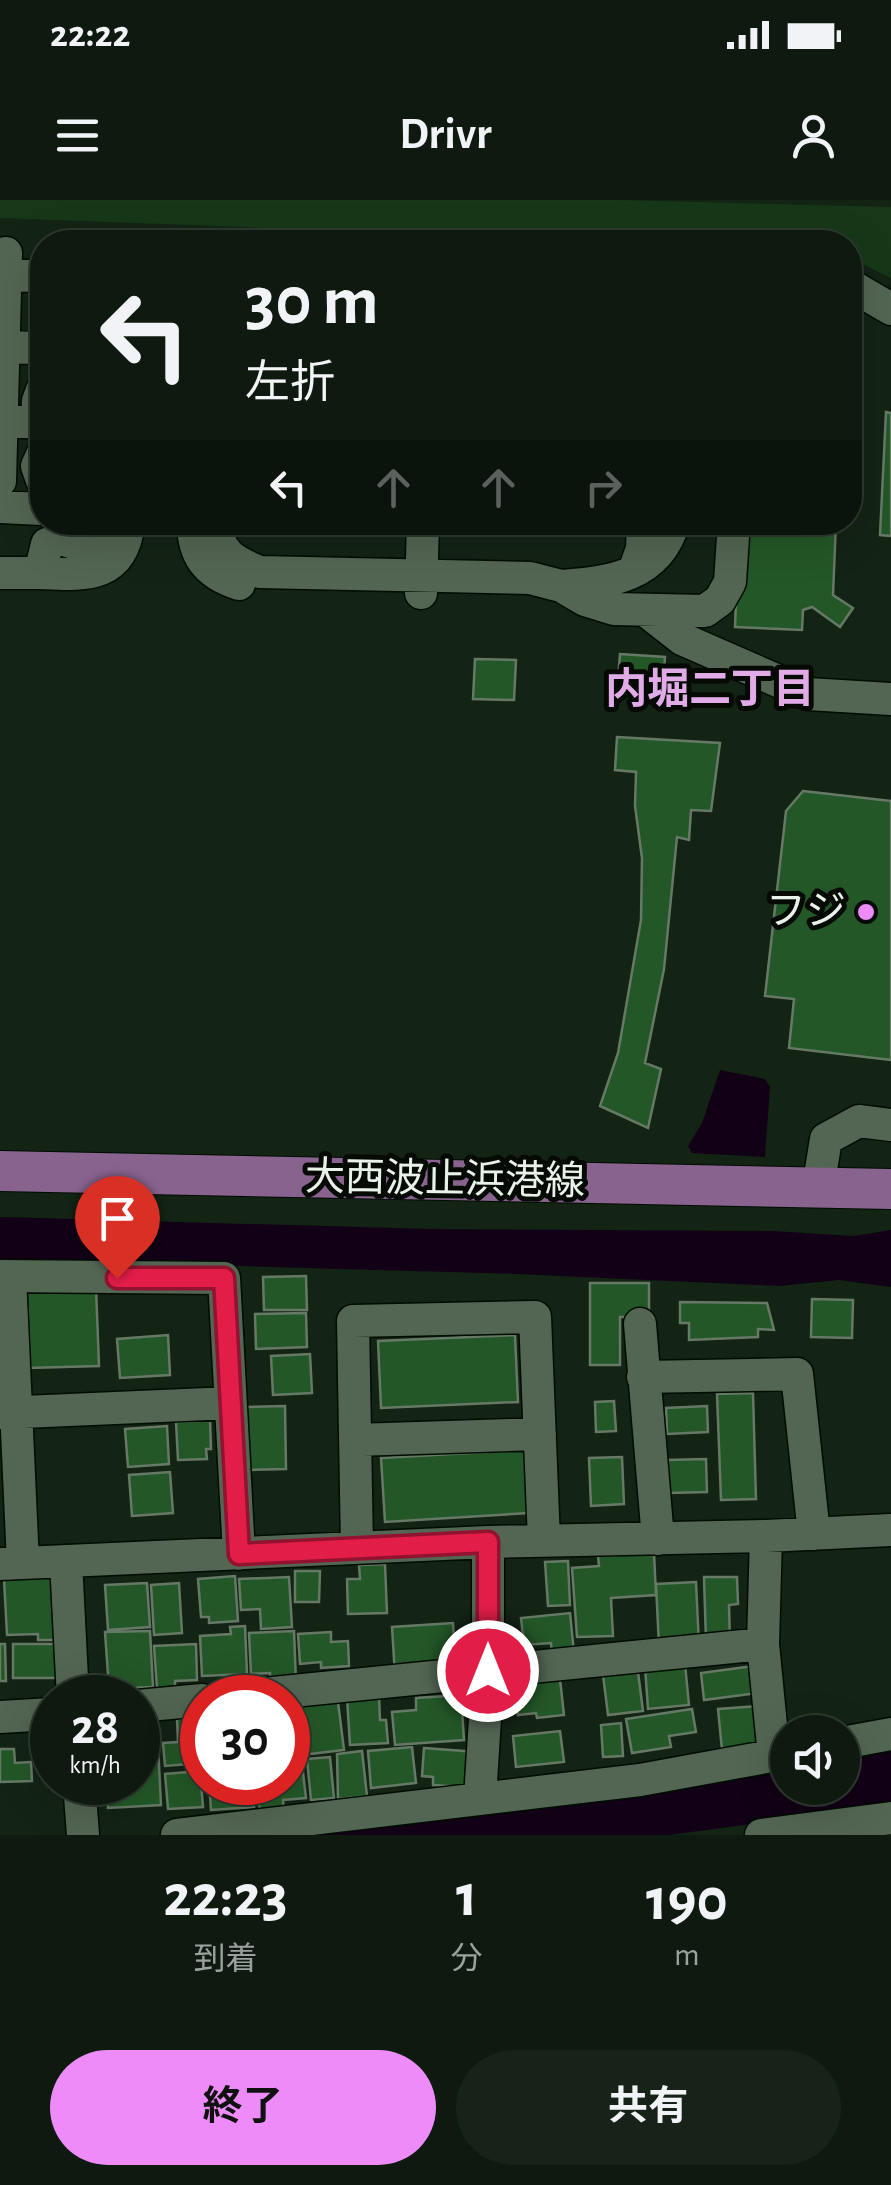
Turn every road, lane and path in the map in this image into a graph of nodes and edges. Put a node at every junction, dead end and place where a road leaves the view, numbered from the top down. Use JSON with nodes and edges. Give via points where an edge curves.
{"nodes":[{"id":1,"x":30,"y":257,"type":"edge"},
{"id":2,"x":3,"y":264,"type":"edge"},
{"id":3,"x":30,"y":272,"type":"edge"},
{"id":4,"x":862,"y":292,"type":"edge"},
{"id":5,"x":891,"y":309,"type":"edge"},
{"id":6,"x":2,"y":347,"type":"edge"},
{"id":7,"x":30,"y":348,"type":"edge"},
{"id":8,"x":30,"y":415,"type":"edge"},
{"id":9,"x":1,"y":422,"type":"edge"},
{"id":10,"x":0,"y":481,"type":"edge"},
{"id":11,"x":0,"y":507,"type":"edge"},
{"id":12,"x":30,"y":509,"type":"edge"},
{"id":13,"x":96,"y":535,"type":"edge"},
{"id":14,"x":125,"y":535,"type":"edge"},
{"id":15,"x":195,"y":535,"type":"edge"},
{"id":16,"x":216,"y":535,"type":"edge"},
{"id":17,"x":424,"y":535,"type":"edge"},
{"id":18,"x":643,"y":535,"type":"edge"},
{"id":19,"x":668,"y":535,"type":"edge"},
{"id":20,"x":733,"y":535,"type":"edge"},
{"id":21,"x":634,"y":571,"type":"junction"},
{"id":22,"x":0,"y":573,"type":"edge"},
{"id":23,"x":40,"y":573,"type":"junction"},
{"id":24,"x":422,"y":585,"type":"junction"},
{"id":25,"x":561,"y":586,"type":"junction"},
{"id":26,"x":645,"y":610,"type":"junction"},
{"id":27,"x":891,"y":699,"type":"edge"},
{"id":28,"x":891,"y":1125,"type":"edge"},
{"id":29,"x":0,"y":1170,"type":"edge"},
{"id":30,"x":818,"y":1188,"type":"junction"},
{"id":31,"x":891,"y":1189,"type":"edge"},
{"id":32,"x":5,"y":1276,"type":"edge"},
{"id":33,"x":640,"y":1324,"type":"dead end"},
{"id":34,"x":644,"y":1377,"type":"junction"},
{"id":35,"x":230,"y":1403,"type":"junction"},
{"id":36,"x":8,"y":1413,"type":"edge"},
{"id":37,"x":540,"y":1434,"type":"junction"},
{"id":38,"x":355,"y":1440,"type":"junction"},
{"id":39,"x":891,"y":1530,"type":"edge"},
{"id":40,"x":814,"y":1534,"type":"junction"},
{"id":41,"x":766,"y":1536,"type":"junction"},
{"id":42,"x":658,"y":1539,"type":"junction"},
{"id":43,"x":544,"y":1540,"type":"junction"},
{"id":44,"x":488,"y":1542,"type":"junction"},
{"id":45,"x":357,"y":1547,"type":"junction"},
{"id":46,"x":239,"y":1554,"type":"junction"},
{"id":47,"x":66,"y":1561,"type":"junction"},
{"id":48,"x":12,"y":1563,"type":"edge"},
{"id":49,"x":763,"y":1644,"type":"junction"},
{"id":50,"x":488,"y":1671,"type":"junction"},
{"id":51,"x":72,"y":1675,"type":"edge"},
{"id":52,"x":310,"y":1689,"type":"edge"},
{"id":53,"x":30,"y":1715,"type":"edge"},
{"id":54,"x":775,"y":1715,"type":"edge"},
{"id":55,"x":0,"y":1717,"type":"edge"},
{"id":56,"x":891,"y":1734,"type":"edge"},
{"id":57,"x":860,"y":1740,"type":"edge"},
{"id":58,"x":770,"y":1756,"type":"edge"},
{"id":59,"x":480,"y":1798,"type":"junction"},
{"id":60,"x":81,"y":1805,"type":"edge"},
{"id":61,"x":891,"y":1818,"type":"edge"},
{"id":62,"x":83,"y":1835,"type":"edge"},
{"id":63,"x":177,"y":1835,"type":"edge"},
{"id":64,"x":761,"y":1835,"type":"edge"}],
"edges":[{"from":1,"to":2,"type":"street"},
{"from":2,"to":3,"type":"street"},
{"from":2,"to":6,"type":"street"},
{"from":4,"to":5,"type":"street"},
{"from":6,"to":7,"type":"street"},
{"from":6,"to":9,"type":"street"},
{"from":8,"to":9,"type":"street"},
{"from":9,"to":10,"type":"street"},
{"from":11,"to":12,"type":"street"},
{"from":13,"to":23,"type":"street","via":[[86,547],[61,539],[47,544]]},
{"from":14,"to":23,"type":"street","via":[[107,568],[86,575]]},
{"from":15,"to":24,"type":"street","via":[[197,554],[221,578],[245,586]]},
{"from":16,"to":24,"type":"street","via":[[224,552],[260,572]]},
{"from":17,"to":24,"type":"street"},
{"from":18,"to":21,"type":"street"},
{"from":19,"to":21,"type":"street"},
{"from":20,"to":26,"type":"street","via":[[730,582],[720,600],[705,611]]},
{"from":21,"to":25,"type":"street","via":[[614,581]]},
{"from":22,"to":23,"type":"street"},
{"from":24,"to":25,"type":"street","via":[[524,591]]},
{"from":25,"to":26,"type":"street","via":[[614,609]]},
{"from":26,"to":27,"type":"street","via":[[682,639],[808,694]]},
{"from":28,"to":30,"type":"street","via":[[859,1121],[826,1138]]},
{"from":29,"to":30,"type":"main road","name":"大西波止浜港線"},
{"from":30,"to":31,"type":"main road","name":"大西波止浜港線"},
{"from":32,"to":35,"type":"street","via":[[224,1278]]},
{"from":32,"to":36,"type":"street"},
{"from":33,"to":34,"type":"street"},
{"from":34,"to":40,"type":"street","via":[[797,1374]]},
{"from":34,"to":42,"type":"street"},
{"from":35,"to":36,"type":"street"},
{"from":35,"to":46,"type":"street"},
{"from":36,"to":48,"type":"street"},
{"from":37,"to":38,"type":"street"},
{"from":37,"to":38,"type":"street","via":[[535,1317],[353,1321]]},
{"from":37,"to":43,"type":"street"},
{"from":38,"to":45,"type":"street"},
{"from":39,"to":40,"type":"street"},
{"from":40,"to":41,"type":"street"},
{"from":41,"to":42,"type":"street"},
{"from":41,"to":49,"type":"street"},
{"from":42,"to":43,"type":"street"},
{"from":43,"to":44,"type":"street"},
{"from":44,"to":45,"type":"street"},
{"from":44,"to":50,"type":"street"},
{"from":45,"to":46,"type":"street"},
{"from":46,"to":47,"type":"street"},
{"from":47,"to":48,"type":"street"},
{"from":47,"to":51,"type":"street"},
{"from":49,"to":50,"type":"street"},
{"from":49,"to":54,"type":"street"},
{"from":50,"to":52,"type":"street"},
{"from":50,"to":59,"type":"street"},
{"from":53,"to":55,"type":"street"},
{"from":56,"to":57,"type":"street"},
{"from":58,"to":59,"type":"street","via":[[640,1780]]},
{"from":59,"to":63,"type":"street"},
{"from":60,"to":62,"type":"street"},
{"from":61,"to":64,"type":"street"}]}
